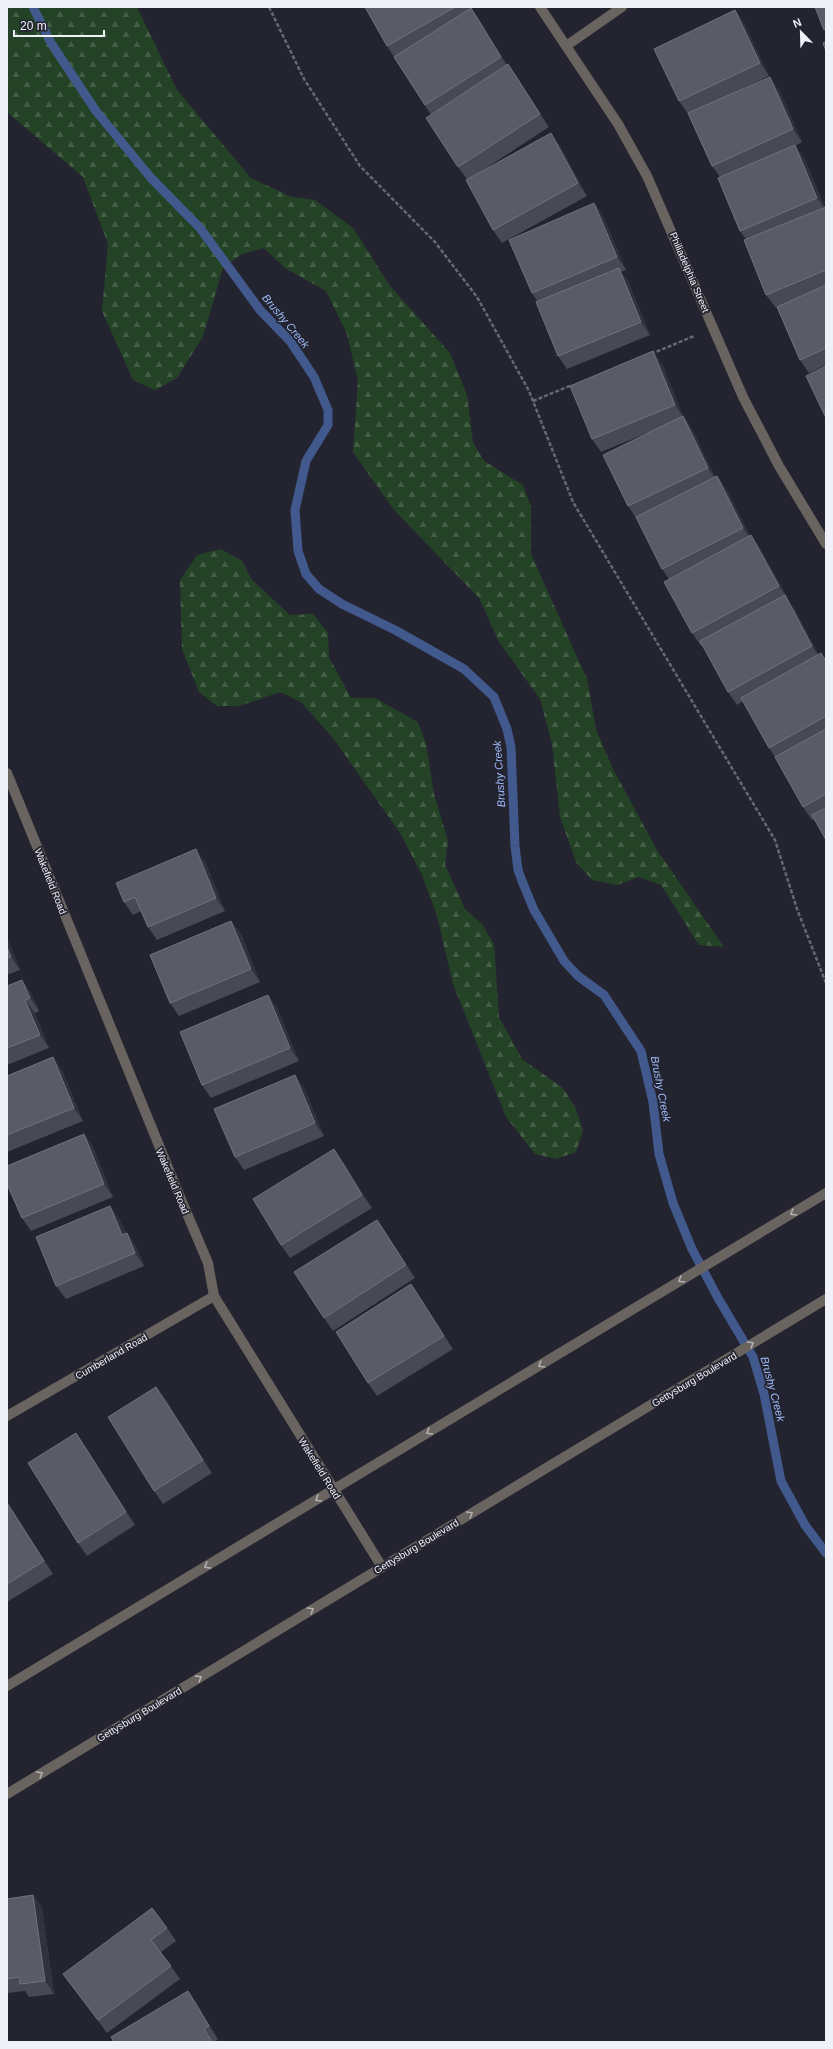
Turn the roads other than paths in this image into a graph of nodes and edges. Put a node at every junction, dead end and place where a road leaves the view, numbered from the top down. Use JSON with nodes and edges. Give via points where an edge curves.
{"nodes":[{"id":1,"x":540,"y":7,"type":"edge"},
{"id":2,"x":622,"y":7,"type":"edge"},
{"id":3,"x":566,"y":46,"type":"junction"},
{"id":4,"x":826,"y":544,"type":"edge"},
{"id":5,"x":7,"y":773,"type":"edge"},
{"id":6,"x":826,"y":1193,"type":"edge"},
{"id":7,"x":214,"y":1296,"type":"junction"},
{"id":8,"x":826,"y":1299,"type":"edge"},
{"id":9,"x":7,"y":1416,"type":"edge"},
{"id":10,"x":334,"y":1490,"type":"junction"},
{"id":11,"x":382,"y":1567,"type":"junction"},
{"id":12,"x":7,"y":1686,"type":"edge"},
{"id":13,"x":7,"y":1794,"type":"edge"}],
"edges":[{"from":1,"to":3,"type":"street","name":"Philiadelphia Street"},
{"from":2,"to":3,"type":"street"},
{"from":3,"to":4,"type":"street","name":"Philiadelphia Street","via":[[618,124],[647,176],[744,397],[779,466]]},
{"from":5,"to":7,"type":"street","name":"Wakefield Road","via":[[208,1263]]},
{"from":6,"to":10,"type":"street","one_way":true},
{"from":7,"to":9,"type":"street","name":"Cumberland Road"},
{"from":7,"to":10,"type":"street","name":"Wakefield Road"},
{"from":11,"to":8,"type":"street","name":"Gettysburg Boulevard","one_way":true},
{"from":10,"to":11,"type":"street","name":"Wakefield Road"},
{"from":10,"to":12,"type":"street","one_way":true},
{"from":13,"to":11,"type":"street","name":"Gettysburg Boulevard","one_way":true}]}
